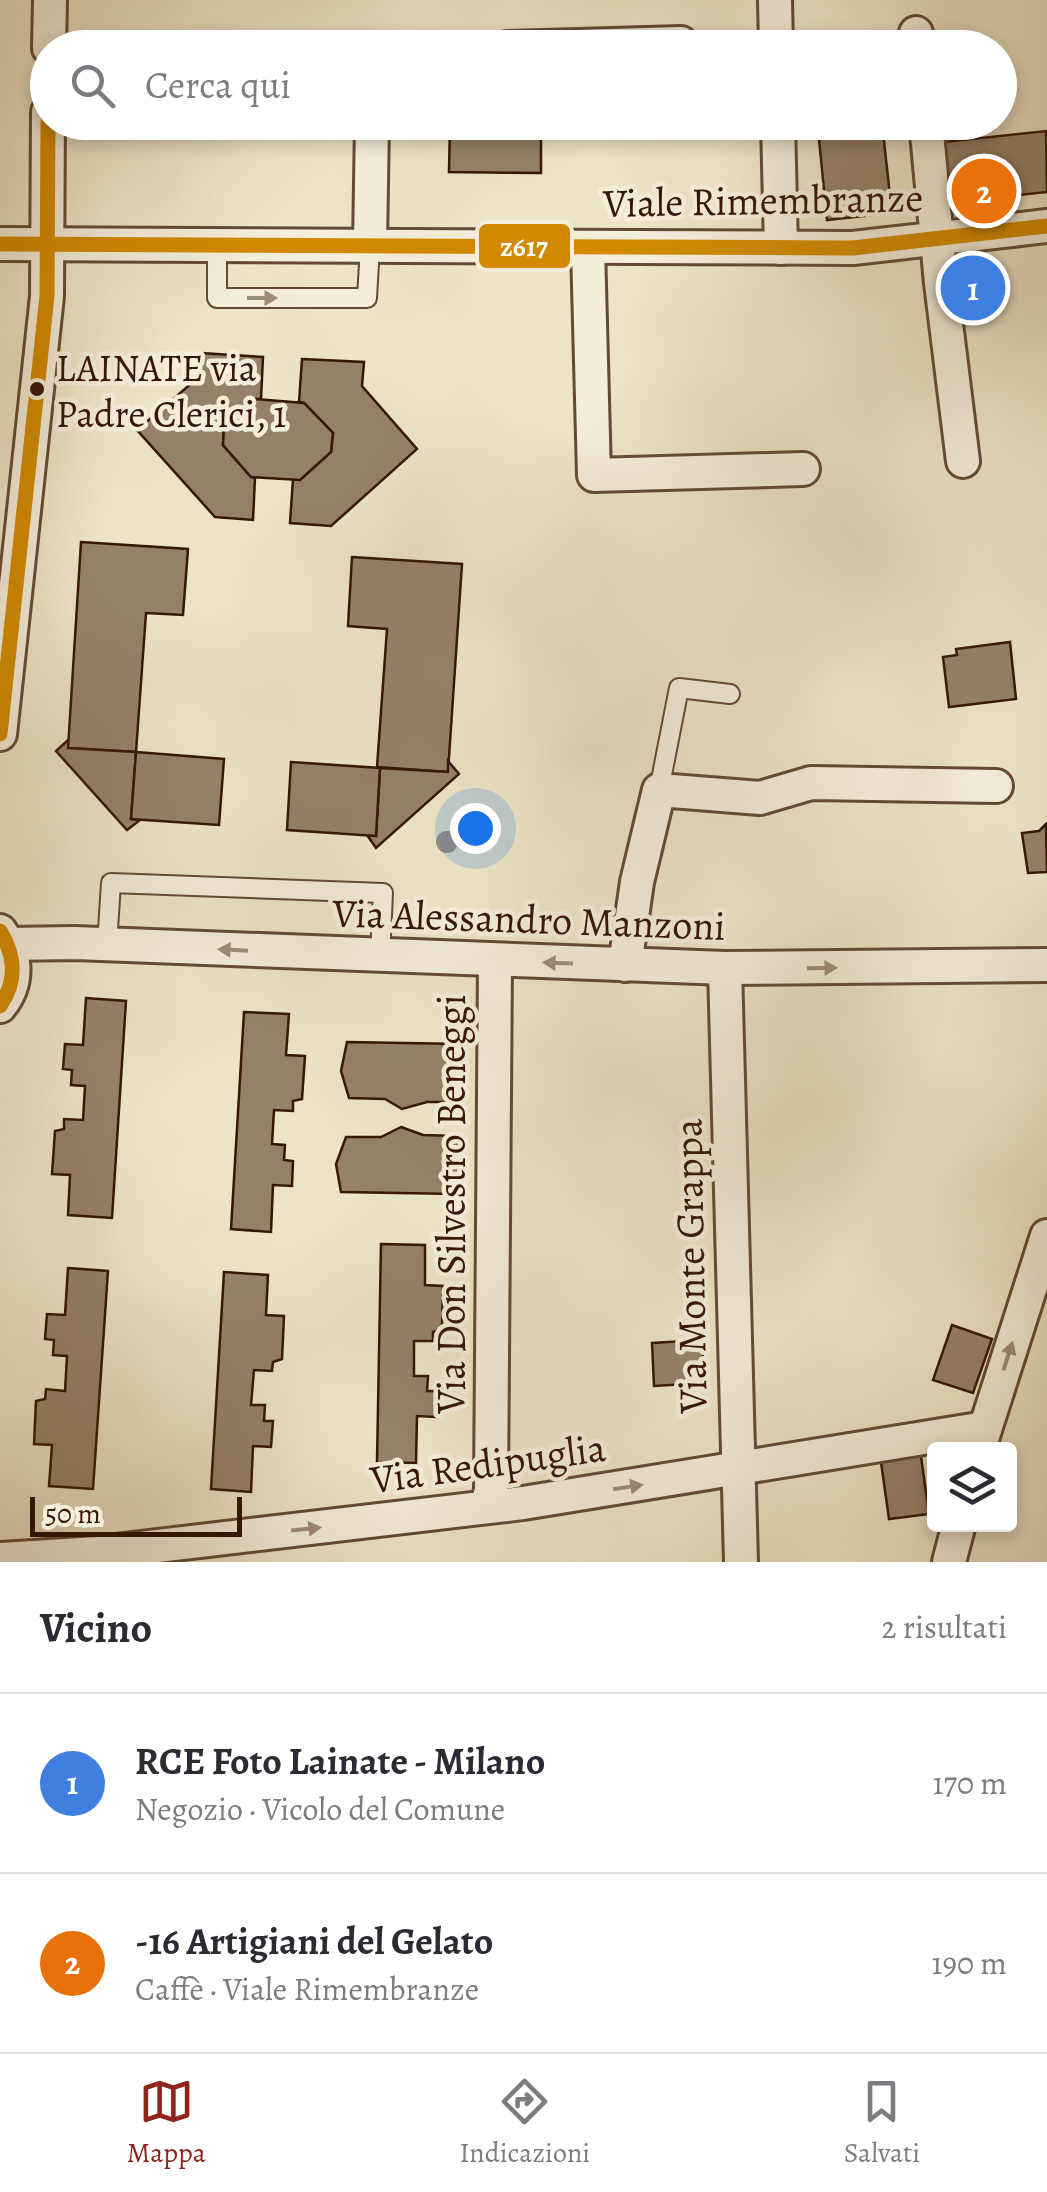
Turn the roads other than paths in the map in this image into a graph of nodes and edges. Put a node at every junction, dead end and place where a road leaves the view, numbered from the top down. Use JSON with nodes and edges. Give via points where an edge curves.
{"nodes":[{"id":1,"x":50,"y":0,"type":"edge"},
{"id":2,"x":775,"y":0,"type":"edge"},
{"id":3,"x":49,"y":30,"type":"edge"},
{"id":4,"x":776,"y":30,"type":"edge"},
{"id":5,"x":47,"y":140,"type":"edge"},
{"id":6,"x":372,"y":140,"type":"edge"},
{"id":7,"x":778,"y":140,"type":"edge"},
{"id":8,"x":928,"y":140,"type":"edge"},
{"id":9,"x":1047,"y":226,"type":"edge"},
{"id":10,"x":938,"y":238,"type":"junction"},
{"id":11,"x":0,"y":244,"type":"edge"},
{"id":12,"x":45,"y":244,"type":"junction"},
{"id":13,"x":216,"y":246,"type":"junction"},
{"id":14,"x":370,"y":246,"type":"junction"},
{"id":15,"x":588,"y":247,"type":"junction"},
{"id":16,"x":781,"y":248,"type":"junction"},
{"id":17,"x":963,"y":460,"type":"dead end"},
{"id":18,"x":803,"y":469,"type":"dead end"},
{"id":19,"x":730,"y":694,"type":"dead end"},
{"id":20,"x":0,"y":734,"type":"edge"},
{"id":21,"x":996,"y":786,"type":"dead end"},
{"id":22,"x":659,"y":790,"type":"junction"},
{"id":23,"x":4,"y":937,"type":"edge"},
{"id":24,"x":107,"y":944,"type":"junction"},
{"id":25,"x":380,"y":957,"type":"junction"},
{"id":26,"x":495,"y":962,"type":"junction"},
{"id":27,"x":625,"y":965,"type":"junction"},
{"id":28,"x":1047,"y":966,"type":"edge"},
{"id":29,"x":725,"y":968,"type":"junction"},
{"id":30,"x":0,"y":1006,"type":"edge"},
{"id":31,"x":1047,"y":1236,"type":"edge"},
{"id":32,"x":982,"y":1438,"type":"edge"},
{"id":33,"x":738,"y":1468,"type":"junction"},
{"id":34,"x":487,"y":1506,"type":"junction"},
{"id":35,"x":957,"y":1532,"type":"edge"},
{"id":36,"x":0,"y":1558,"type":"edge"},
{"id":37,"x":740,"y":1562,"type":"edge"},
{"id":38,"x":949,"y":1562,"type":"edge"}],
"edges":[{"from":1,"to":3,"type":"street"},
{"from":2,"to":4,"type":"street"},
{"from":5,"to":12,"type":"street"},
{"from":6,"to":14,"type":"street"},
{"from":7,"to":16,"type":"street"},
{"from":8,"to":10,"type":"street"},
{"from":9,"to":10,"type":"street","name":"Viale Rimembranze"},
{"from":10,"to":16,"type":"street","name":"Viale Rimembranze"},
{"from":10,"to":17,"type":"street"},
{"from":11,"to":12,"type":"street","name":"Viale Rimembranze"},
{"from":12,"to":13,"type":"street","name":"Viale Rimembranze"},
{"from":12,"to":20,"type":"street","via":[[46,296]]},
{"from":13,"to":14,"type":"street","name":"Viale Rimembranze"},
{"from":13,"to":14,"type":"lane","one_way":true,"via":[[217,298],[367,298]]},
{"from":14,"to":15,"type":"street","name":"Viale Rimembranze"},
{"from":15,"to":16,"type":"street","name":"Viale Rimembranze"},
{"from":15,"to":18,"type":"street","via":[[594,475]]},
{"from":19,"to":22,"type":"lane","via":[[678,688]]},
{"from":21,"to":22,"type":"street","via":[[811,783],[760,798]]},
{"from":22,"to":27,"type":"street"},
{"from":23,"to":24,"type":"street","name":"Via Alessandro Manzoni"},
{"from":23,"to":30,"type":"street","via":[[14,978]]},
{"from":25,"to":24,"type":"street","name":"Via Alessandro Manzoni","one_way":true},
{"from":24,"to":25,"type":"lane","via":[[110,884],[383,893]]},
{"from":25,"to":26,"type":"street","name":"Via Alessandro Manzoni"},
{"from":27,"to":26,"type":"street","name":"Via Alessandro Manzoni","one_way":true},
{"from":26,"to":34,"type":"street","name":"Via Don Silvestro Beneggi"},
{"from":27,"to":29,"type":"street","name":"Via Alessandro Manzoni"},
{"from":29,"to":28,"type":"street","name":"Via Alessandro Manzoni","one_way":true},
{"from":29,"to":33,"type":"street","name":"Via Monte Grappa"},
{"from":32,"to":31,"type":"street","one_way":true},
{"from":32,"to":33,"type":"street","name":"Via Redipuglia"},
{"from":34,"to":33,"type":"street","name":"Via Redipuglia","one_way":true},
{"from":33,"to":37,"type":"street","name":"Via Monte Grappa"},
{"from":36,"to":34,"type":"street","name":"Via Redipuglia","one_way":true,"via":[[98,1553]]},
{"from":35,"to":38,"type":"street"}]}
